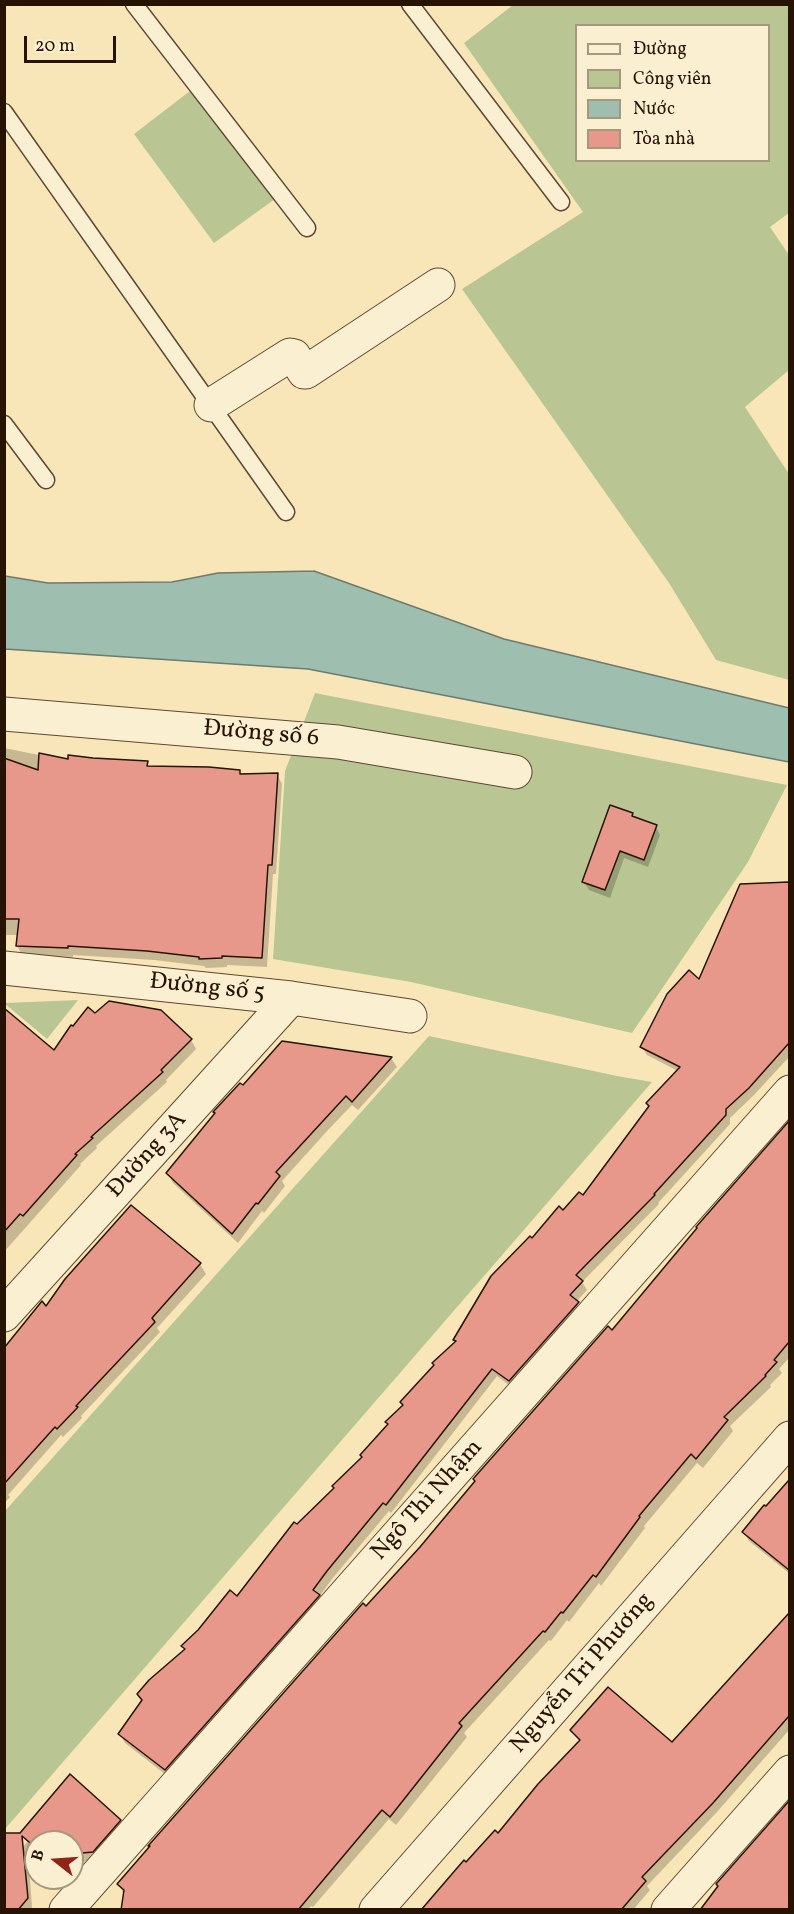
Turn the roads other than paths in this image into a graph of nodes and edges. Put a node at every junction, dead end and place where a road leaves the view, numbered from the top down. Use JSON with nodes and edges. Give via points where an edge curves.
{"nodes":[{"id":1,"x":134,"y":4,"type":"edge"},
{"id":2,"x":410,"y":4,"type":"edge"},
{"id":3,"x":4,"y":112,"type":"edge"},
{"id":4,"x":561,"y":202,"type":"dead end"},
{"id":5,"x":307,"y":228,"type":"dead end"},
{"id":6,"x":438,"y":285,"type":"dead end"},
{"id":7,"x":211,"y":405,"type":"junction"},
{"id":8,"x":4,"y":424,"type":"edge"},
{"id":9,"x":46,"y":480,"type":"dead end"},
{"id":10,"x":286,"y":512,"type":"dead end"},
{"id":11,"x":4,"y":714,"type":"edge"},
{"id":12,"x":515,"y":772,"type":"dead end"},
{"id":13,"x":4,"y":968,"type":"edge"},
{"id":14,"x":291,"y":998,"type":"junction"},
{"id":15,"x":410,"y":1016,"type":"dead end"},
{"id":16,"x":789,"y":1092,"type":"edge"},
{"id":17,"x":4,"y":1315,"type":"edge"},
{"id":18,"x":789,"y":1438,"type":"edge"},
{"id":19,"x":789,"y":1772,"type":"edge"},
{"id":20,"x":78,"y":1905,"type":"edge"},
{"id":21,"x":376,"y":1910,"type":"edge"},
{"id":22,"x":668,"y":1910,"type":"edge"}],
"edges":[{"from":1,"to":5,"type":"lane"},
{"from":2,"to":4,"type":"lane"},
{"from":3,"to":7,"type":"lane"},
{"from":6,"to":7,"type":"street","via":[[305,373],[290,355]]},
{"from":7,"to":10,"type":"lane"},
{"from":8,"to":9,"type":"lane"},
{"from":11,"to":12,"type":"street","name":"Đường số 6","via":[[338,742]]},
{"from":13,"to":14,"type":"street","name":"Đường số 5"},
{"from":14,"to":15,"type":"street","name":"Đường số 5"},
{"from":14,"to":17,"type":"street","name":"Đường 3A"},
{"from":16,"to":20,"type":"street","name":"Ngô Thì Nhậm"},
{"from":18,"to":21,"type":"street","name":"Nguyển Tri Phương"},
{"from":19,"to":22,"type":"street"}]}
